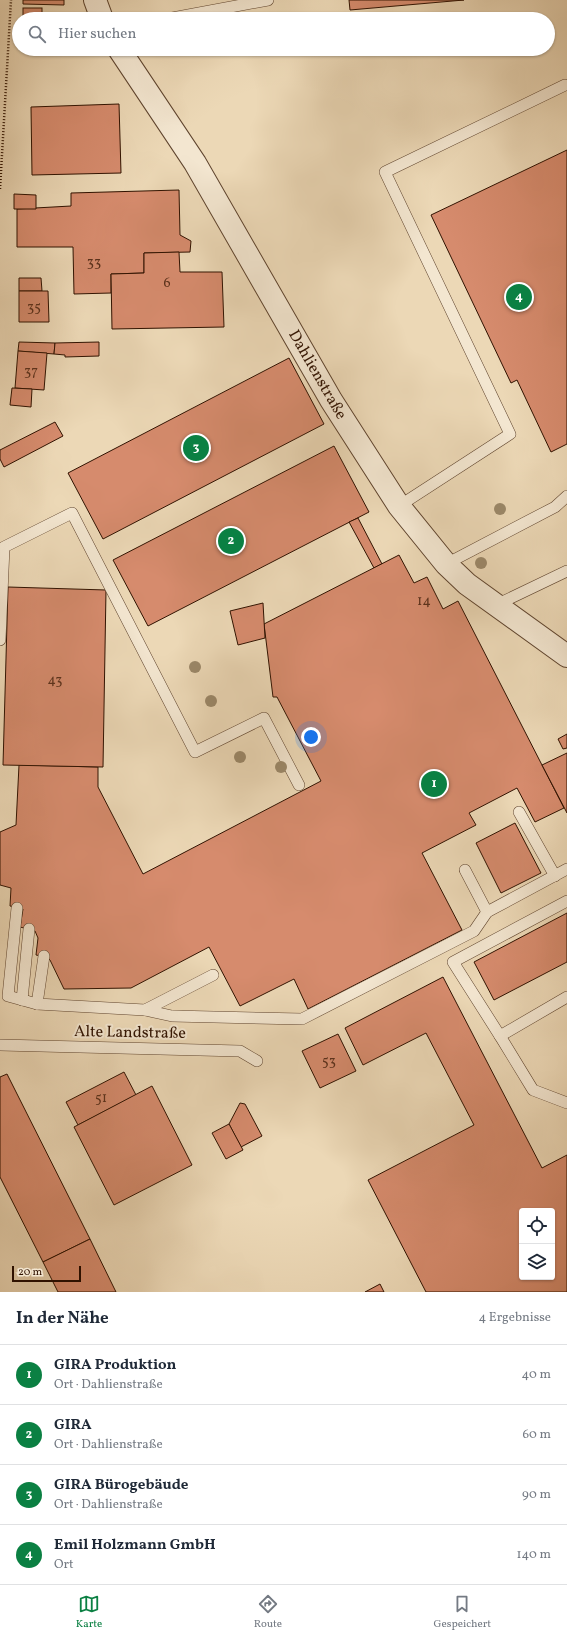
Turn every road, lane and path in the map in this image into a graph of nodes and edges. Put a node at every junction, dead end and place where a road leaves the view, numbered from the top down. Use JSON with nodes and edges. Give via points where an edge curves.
{"nodes":[{"id":1,"x":11,"y":0,"type":"edge"},
{"id":2,"x":95,"y":0,"type":"edge"},
{"id":3,"x":268,"y":0,"type":"edge"},
{"id":4,"x":99,"y":12,"type":"edge"},
{"id":5,"x":204,"y":12,"type":"edge"},
{"id":6,"x":124,"y":56,"type":"edge"},
{"id":7,"x":565,"y":85,"type":"dead end"},
{"id":8,"x":0,"y":189,"type":"edge"},
{"id":9,"x":567,"y":496,"type":"edge"},
{"id":10,"x":397,"y":503,"type":"junction"},
{"id":11,"x":446,"y":564,"type":"junction"},
{"id":12,"x":567,"y":571,"type":"edge"},
{"id":13,"x":496,"y":605,"type":"junction"},
{"id":14,"x":0,"y":640,"type":"edge"},
{"id":15,"x":567,"y":656,"type":"edge"},
{"id":16,"x":299,"y":785,"type":"dead end"},
{"id":17,"x":519,"y":812,"type":"dead end"},
{"id":18,"x":567,"y":869,"type":"edge"},
{"id":19,"x":465,"y":870,"type":"dead end"},
{"id":20,"x":555,"y":876,"type":"junction"},
{"id":21,"x":567,"y":901,"type":"edge"},
{"id":22,"x":18,"y":908,"type":"dead end"},
{"id":23,"x":487,"y":912,"type":"junction"},
{"id":24,"x":30,"y":929,"type":"dead end"},
{"id":25,"x":44,"y":956,"type":"dead end"},
{"id":26,"x":213,"y":975,"type":"dead end"},
{"id":27,"x":4,"y":993,"type":"edge"},
{"id":28,"x":567,"y":997,"type":"edge"},
{"id":29,"x":22,"y":1000,"type":"junction"},
{"id":30,"x":37,"y":1004,"type":"junction"},
{"id":31,"x":145,"y":1010,"type":"junction"},
{"id":32,"x":500,"y":1036,"type":"junction"},
{"id":33,"x":0,"y":1045,"type":"edge"},
{"id":34,"x":257,"y":1061,"type":"dead end"},
{"id":35,"x":567,"y":1103,"type":"edge"}],
"edges":[{"from":1,"to":8,"type":"path"},
{"from":2,"to":4,"type":"street"},
{"from":3,"to":5,"type":"lane"},
{"from":6,"to":10,"type":"street","name":"Dahlienstraße","via":[[196,163],[331,400]]},
{"from":7,"to":10,"type":"lane","via":[[385,172],[510,434]]},
{"from":9,"to":11,"type":"lane","via":[[555,507]]},
{"from":10,"to":11,"type":"street","name":"Dahlienstraße"},
{"from":11,"to":13,"type":"street","name":"Dahlienstraße","via":[[467,584]]},
{"from":12,"to":13,"type":"lane"},
{"from":13,"to":15,"type":"street","name":"Dahlienstraße"},
{"from":14,"to":16,"type":"lane","via":[[4,547],[72,513],[195,752],[264,718]]},
{"from":17,"to":20,"type":"lane"},
{"from":18,"to":20,"type":"lane"},
{"from":19,"to":23,"type":"lane"},
{"from":20,"to":23,"type":"lane"},
{"from":21,"to":32,"type":"lane","via":[[453,962]]},
{"from":22,"to":27,"type":"lane"},
{"from":23,"to":31,"type":"lane","via":[[474,931],[302,1019],[172,1016]]},
{"from":24,"to":29,"type":"lane"},
{"from":25,"to":30,"type":"lane"},
{"from":26,"to":31,"type":"lane"},
{"from":27,"to":29,"type":"lane"},
{"from":28,"to":32,"type":"lane"},
{"from":29,"to":30,"type":"lane"},
{"from":30,"to":31,"type":"lane"},
{"from":32,"to":35,"type":"lane","via":[[534,1090]]},
{"from":33,"to":34,"type":"lane","name":"Alte Landstraße","via":[[240,1051]]}]}
